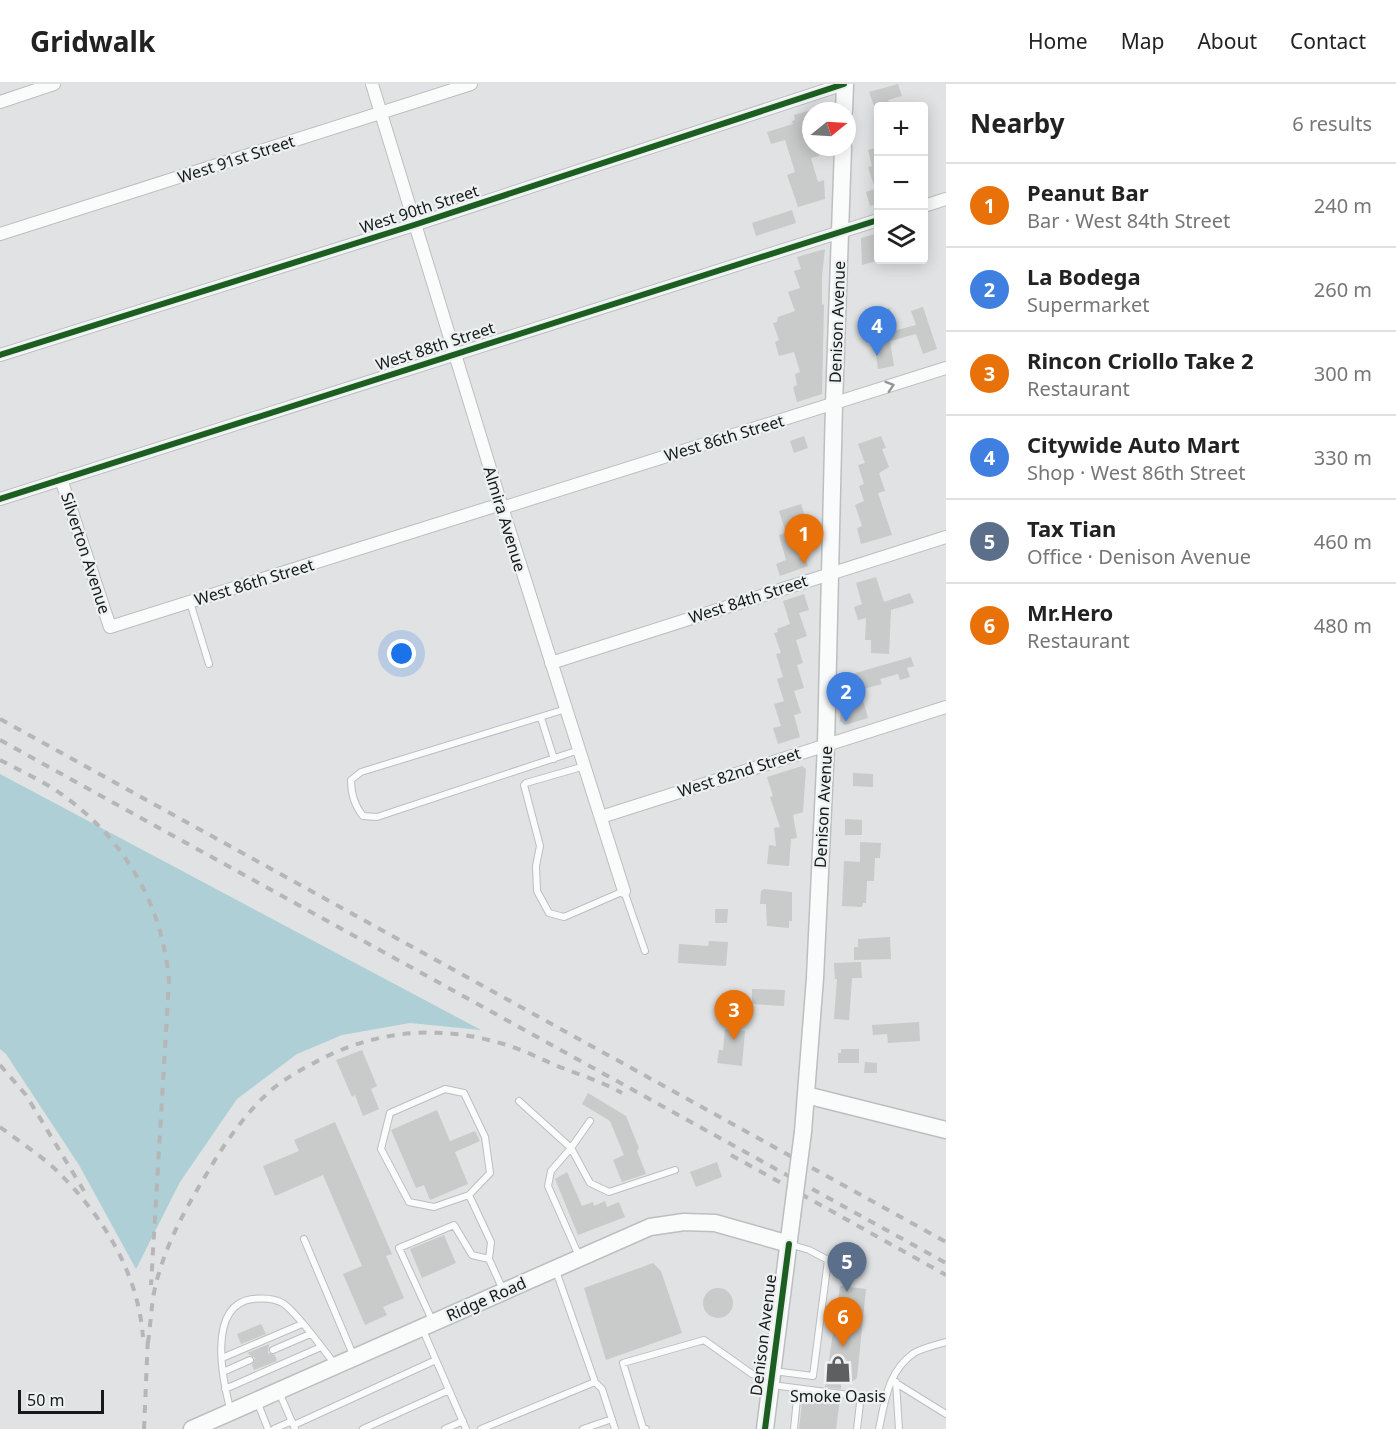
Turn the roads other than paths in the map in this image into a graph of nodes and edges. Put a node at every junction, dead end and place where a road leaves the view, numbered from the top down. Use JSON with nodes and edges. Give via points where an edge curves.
{"nodes":[{"id":1,"x":54,"y":84,"type":"edge"},
{"id":2,"x":372,"y":84,"type":"edge"},
{"id":3,"x":471,"y":84,"type":"edge"},
{"id":4,"x":844,"y":84,"type":"edge"},
{"id":5,"x":0,"y":102,"type":"edge"},
{"id":6,"x":844,"y":102,"type":"edge"},
{"id":7,"x":381,"y":113,"type":"junction"},
{"id":8,"x":843,"y":156,"type":"edge"},
{"id":9,"x":946,"y":199,"type":"edge"},
{"id":10,"x":928,"y":205,"type":"edge"},
{"id":11,"x":874,"y":222,"type":"edge"},
{"id":12,"x":414,"y":225,"type":"junction"},
{"id":13,"x":841,"y":232,"type":"junction"},
{"id":14,"x":0,"y":234,"type":"edge"},
{"id":15,"x":0,"y":355,"type":"edge"},
{"id":16,"x":454,"y":355,"type":"junction"},
{"id":17,"x":946,"y":368,"type":"edge"},
{"id":18,"x":834,"y":404,"type":"junction"},
{"id":19,"x":62,"y":479,"type":"junction"},
{"id":20,"x":0,"y":499,"type":"edge"},
{"id":21,"x":501,"y":506,"type":"junction"},
{"id":22,"x":946,"y":537,"type":"edge"},
{"id":23,"x":830,"y":573,"type":"junction"},
{"id":24,"x":190,"y":602,"type":"junction"},
{"id":25,"x":110,"y":627,"type":"joint"},
{"id":26,"x":551,"y":663,"type":"junction"},
{"id":27,"x":209,"y":664,"type":"dead end"},
{"id":28,"x":566,"y":709,"type":"junction"},
{"id":29,"x":945,"y":710,"type":"edge"},
{"id":30,"x":541,"y":718,"type":"junction"},
{"id":31,"x":826,"y":745,"type":"junction"},
{"id":32,"x":580,"y":750,"type":"junction"},
{"id":33,"x":554,"y":759,"type":"junction"},
{"id":34,"x":585,"y":766,"type":"junction"},
{"id":35,"x":601,"y":817,"type":"junction"},
{"id":36,"x":624,"y":891,"type":"junction"},
{"id":37,"x":645,"y":951,"type":"dead end"},
{"id":38,"x":806,"y":1095,"type":"junction"},
{"id":39,"x":519,"y":1101,"type":"dead end"},
{"id":40,"x":590,"y":1121,"type":"dead end"},
{"id":41,"x":946,"y":1130,"type":"edge"},
{"id":42,"x":571,"y":1148,"type":"junction"},
{"id":43,"x":675,"y":1170,"type":"dead end"},
{"id":44,"x":469,"y":1196,"type":"junction"},
{"id":45,"x":304,"y":1239,"type":"dead end"},
{"id":46,"x":789,"y":1244,"type":"junction"},
{"id":47,"x":579,"y":1257,"type":"junction"},
{"id":48,"x":489,"y":1259,"type":"junction"},
{"id":49,"x":555,"y":1268,"type":"junction"},
{"id":50,"x":503,"y":1291,"type":"junction"},
{"id":51,"x":302,"y":1324,"type":"junction"},
{"id":52,"x":427,"y":1325,"type":"junction"},
{"id":53,"x":310,"y":1334,"type":"junction"},
{"id":54,"x":946,"y":1342,"type":"edge"},
{"id":55,"x":321,"y":1347,"type":"junction"},
{"id":56,"x":273,"y":1350,"type":"dead end"},
{"id":57,"x":222,"y":1358,"type":"junction"},
{"id":58,"x":355,"y":1358,"type":"junction"},
{"id":59,"x":250,"y":1360,"type":"dead end"},
{"id":60,"x":436,"y":1360,"type":"junction"},
{"id":61,"x":337,"y":1366,"type":"junction"},
{"id":62,"x":895,"y":1370,"type":"junction"},
{"id":63,"x":223,"y":1372,"type":"junction"},
{"id":64,"x":771,"y":1379,"type":"junction"},
{"id":65,"x":595,"y":1382,"type":"junction"},
{"id":66,"x":896,"y":1383,"type":"junction"},
{"id":67,"x":225,"y":1389,"type":"junction"},
{"id":68,"x":798,"y":1389,"type":"junction"},
{"id":69,"x":449,"y":1390,"type":"junction"},
{"id":70,"x":278,"y":1391,"type":"junction"},
{"id":71,"x":256,"y":1400,"type":"junction"},
{"id":72,"x":231,"y":1412,"type":"junction"},
{"id":73,"x":946,"y":1414,"type":"edge"},
{"id":74,"x":612,"y":1419,"type":"junction"},
{"id":75,"x":463,"y":1421,"type":"junction"},
{"id":76,"x":294,"y":1425,"type":"edge"},
{"id":77,"x":192,"y":1429,"type":"edge"},
{"id":78,"x":268,"y":1429,"type":"edge"},
{"id":79,"x":274,"y":1429,"type":"edge"},
{"id":80,"x":363,"y":1429,"type":"edge"},
{"id":81,"x":445,"y":1429,"type":"edge"},
{"id":82,"x":466,"y":1429,"type":"edge"},
{"id":83,"x":481,"y":1429,"type":"edge"},
{"id":84,"x":584,"y":1429,"type":"edge"},
{"id":85,"x":615,"y":1429,"type":"edge"},
{"id":86,"x":646,"y":1429,"type":"edge"},
{"id":87,"x":765,"y":1429,"type":"edge"},
{"id":88,"x":794,"y":1429,"type":"edge"},
{"id":89,"x":857,"y":1429,"type":"edge"},
{"id":90,"x":879,"y":1429,"type":"edge"},
{"id":91,"x":899,"y":1429,"type":"edge"}],
"edges":[{"from":1,"to":5,"type":"street"},
{"from":2,"to":7,"type":"street","name":"Almira Avenue"},
{"from":3,"to":7,"type":"street","name":"West 91st Street"},
{"from":4,"to":6,"type":"main road"},
{"from":4,"to":12,"type":"street","name":"West 90th Street"},
{"from":7,"to":12,"type":"street","name":"Almira Avenue"},
{"from":7,"to":14,"type":"street","name":"West 91st Street"},
{"from":8,"to":13,"type":"main road","name":"Denison Avenue"},
{"from":9,"to":10,"type":"street"},
{"from":11,"to":13,"type":"street","name":"West 88th Street"},
{"from":12,"to":15,"type":"street","name":"West 90th Street"},
{"from":12,"to":16,"type":"street","name":"Almira Avenue"},
{"from":13,"to":16,"type":"street","name":"West 88th Street"},
{"from":13,"to":18,"type":"main road","name":"Denison Avenue"},
{"from":16,"to":19,"type":"street","name":"West 88th Street"},
{"from":16,"to":21,"type":"street","name":"Almira Avenue"},
{"from":18,"to":17,"type":"street","name":"West 86th Street","one_way":true},
{"from":18,"to":21,"type":"street","name":"West 86th Street"},
{"from":18,"to":23,"type":"main road","name":"Denison Avenue"},
{"from":19,"to":20,"type":"street","name":"West 88th Street"},
{"from":19,"to":25,"type":"street","name":"Silverton Avenue"},
{"from":21,"to":24,"type":"street","name":"West 86th Street"},
{"from":21,"to":26,"type":"street","name":"Almira Avenue"},
{"from":22,"to":23,"type":"street","name":"West 84th Street"},
{"from":23,"to":26,"type":"street","name":"West 84th Street"},
{"from":23,"to":31,"type":"main road","name":"Denison Avenue"},
{"from":24,"to":25,"type":"street","name":"West 86th Street"},
{"from":24,"to":27,"type":"lane"},
{"from":26,"to":28,"type":"street","name":"Almira Avenue"},
{"from":28,"to":30,"type":"lane"},
{"from":28,"to":32,"type":"street","name":"Almira Avenue"},
{"from":29,"to":31,"type":"street","name":"West 82nd Street"},
{"from":30,"to":33,"type":"lane"},
{"from":30,"to":33,"type":"lane","via":[[362,772],[351,780],[356,808],[363,816],[377,817]]},
{"from":31,"to":35,"type":"street","name":"West 82nd Street"},
{"from":31,"to":38,"type":"main road","name":"Denison Avenue"},
{"from":32,"to":33,"type":"lane"},
{"from":32,"to":34,"type":"street","name":"Almira Avenue"},
{"from":34,"to":35,"type":"street","name":"Almira Avenue"},
{"from":34,"to":36,"type":"lane","via":[[524,785],[540,846],[537,891],[549,913],[564,917]]},
{"from":35,"to":36,"type":"street","name":"Almira Avenue"},
{"from":36,"to":37,"type":"lane","name":"Almira Avenue"},
{"from":38,"to":41,"type":"main road"},
{"from":38,"to":46,"type":"main road","name":"Denison Avenue","bridge":true},
{"from":39,"to":42,"type":"lane"},
{"from":40,"to":42,"type":"lane"},
{"from":42,"to":43,"type":"lane","via":[[590,1183],[609,1192]]},
{"from":42,"to":47,"type":"lane","via":[[551,1171],[548,1186]]},
{"from":44,"to":44,"type":"lane","via":[[435,1207],[409,1202],[381,1149],[390,1113],[445,1089],[464,1093],[485,1137],[490,1173]]},
{"from":44,"to":48,"type":"lane","via":[[491,1242]]},
{"from":45,"to":58,"type":"lane"},
{"from":46,"to":47,"type":"main road","name":"Ridge Road","via":[[716,1223],[684,1222],[650,1227]]},
{"from":46,"to":64,"type":"main road","name":"Denison Avenue"},
{"from":46,"to":64,"type":"lane","via":[[828,1260],[813,1377]]},
{"from":47,"to":49,"type":"main road","name":"Ridge Road"},
{"from":48,"to":50,"type":"lane"},
{"from":48,"to":52,"type":"lane","via":[[472,1255],[454,1225],[399,1248]]},
{"from":49,"to":50,"type":"main road","name":"Ridge Road"},
{"from":49,"to":65,"type":"lane"},
{"from":50,"to":52,"type":"main road","name":"Ridge Road"},
{"from":51,"to":53,"type":"lane"},
{"from":51,"to":57,"type":"lane"},
{"from":51,"to":57,"type":"lane","via":[[278,1301],[245,1300],[223,1325]]},
{"from":52,"to":58,"type":"main road","name":"Ridge Road"},
{"from":52,"to":60,"type":"lane"},
{"from":53,"to":55,"type":"lane"},
{"from":53,"to":56,"type":"lane"},
{"from":54,"to":62,"type":"lane","via":[[915,1353]]},
{"from":55,"to":61,"type":"lane"},
{"from":55,"to":67,"type":"lane"},
{"from":57,"to":63,"type":"lane"},
{"from":58,"to":61,"type":"main road","name":"Ridge Road"},
{"from":59,"to":63,"type":"lane"},
{"from":60,"to":69,"type":"lane"},
{"from":60,"to":76,"type":"lane"},
{"from":61,"to":70,"type":"main road","name":"Ridge Road"},
{"from":62,"to":66,"type":"lane"},
{"from":62,"to":90,"type":"lane"},
{"from":63,"to":67,"type":"lane"},
{"from":64,"to":68,"type":"lane"},
{"from":64,"to":86,"type":"lane","via":[[752,1374],[704,1340],[623,1363]]},
{"from":64,"to":87,"type":"main road","name":"Denison Avenue"},
{"from":65,"to":74,"type":"lane","via":[[602,1389]]},
{"from":65,"to":83,"type":"lane"},
{"from":66,"to":73,"type":"lane"},
{"from":66,"to":91,"type":"lane"},
{"from":67,"to":72,"type":"lane"},
{"from":68,"to":88,"type":"lane"},
{"from":68,"to":89,"type":"lane","via":[[856,1396],[861,1403]]},
{"from":69,"to":75,"type":"lane"},
{"from":69,"to":80,"type":"lane"},
{"from":70,"to":71,"type":"main road","name":"Ridge Road"},
{"from":70,"to":76,"type":"lane"},
{"from":71,"to":72,"type":"main road","name":"Ridge Road"},
{"from":71,"to":78,"type":"lane"},
{"from":72,"to":77,"type":"main road","name":"Ridge Road"},
{"from":74,"to":84,"type":"lane"},
{"from":74,"to":85,"type":"lane"},
{"from":75,"to":81,"type":"lane"},
{"from":75,"to":82,"type":"lane"},
{"from":76,"to":79,"type":"lane"}]}
